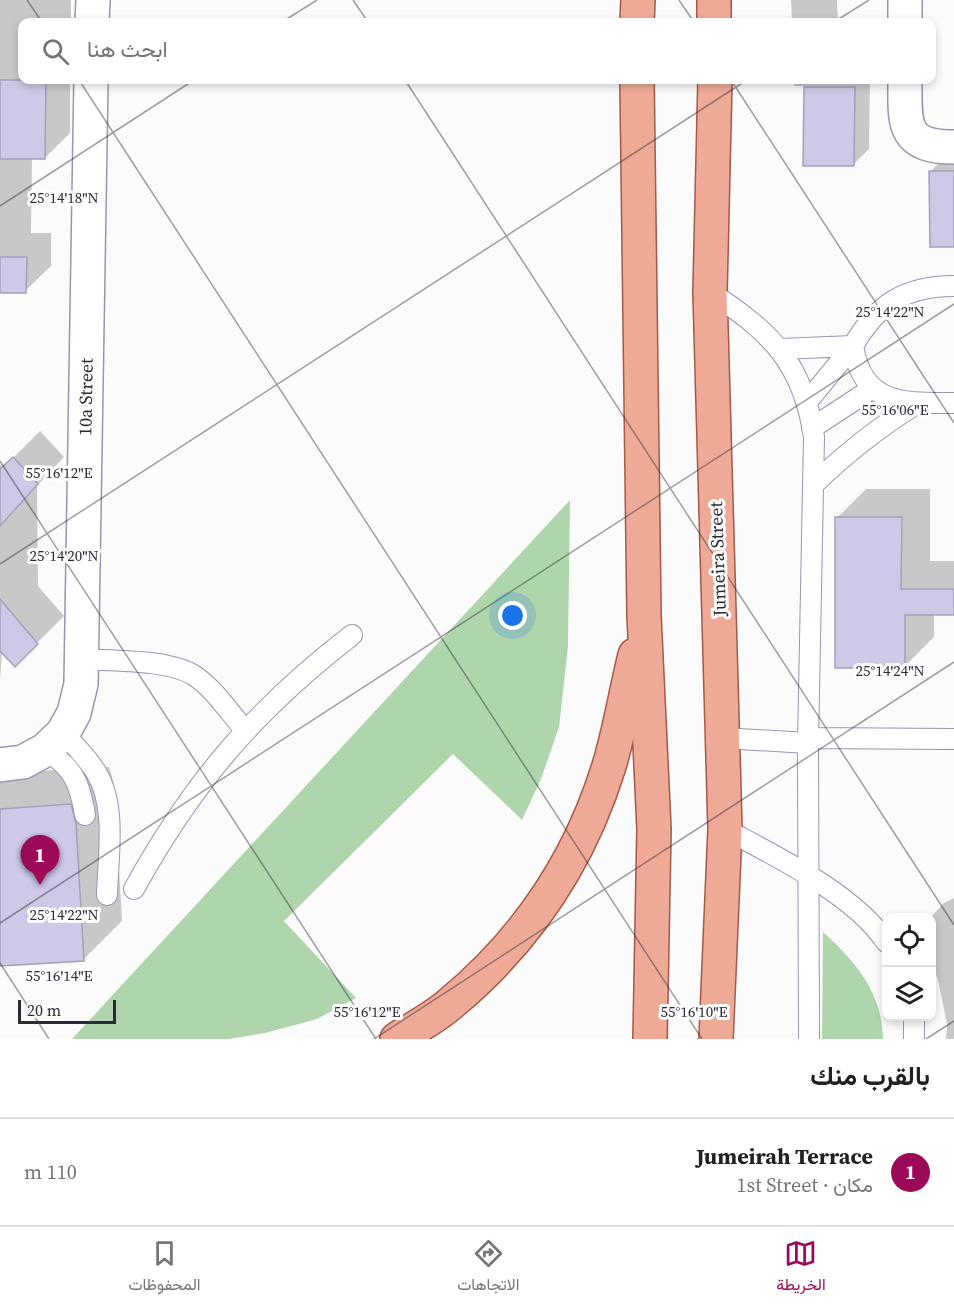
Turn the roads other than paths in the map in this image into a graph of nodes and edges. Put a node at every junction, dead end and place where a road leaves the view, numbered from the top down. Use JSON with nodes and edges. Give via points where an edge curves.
{"nodes":[{"id":1,"x":93,"y":0,"type":"edge"},
{"id":2,"x":638,"y":0,"type":"edge"},
{"id":3,"x":714,"y":0,"type":"edge"},
{"id":4,"x":905,"y":0,"type":"edge"},
{"id":5,"x":92,"y":18,"type":"edge"},
{"id":6,"x":638,"y":18,"type":"edge"},
{"id":7,"x":714,"y":18,"type":"edge"},
{"id":8,"x":905,"y":18,"type":"edge"},
{"id":9,"x":91,"y":84,"type":"edge"},
{"id":10,"x":637,"y":84,"type":"edge"},
{"id":11,"x":715,"y":84,"type":"edge"},
{"id":12,"x":905,"y":84,"type":"edge"},
{"id":13,"x":954,"y":147,"type":"edge"},
{"id":14,"x":954,"y":286,"type":"edge"},
{"id":15,"x":710,"y":292,"type":"junction"},
{"id":16,"x":853,"y":346,"type":"junction"},
{"id":17,"x":780,"y":350,"type":"junction"},
{"id":18,"x":873,"y":388,"type":"junction"},
{"id":19,"x":807,"y":402,"type":"junction"},
{"id":20,"x":918,"y":403,"type":"junction"},
{"id":21,"x":954,"y":404,"type":"edge"},
{"id":22,"x":812,"y":428,"type":"junction"},
{"id":23,"x":813,"y":485,"type":"junction"},
{"id":24,"x":644,"y":615,"type":"junction"},
{"id":25,"x":352,"y":635,"type":"dead end"},
{"id":26,"x":81,"y":659,"type":"junction"},
{"id":27,"x":244,"y":730,"type":"junction"},
{"id":28,"x":61,"y":732,"type":"junction"},
{"id":29,"x":722,"y":738,"type":"junction"},
{"id":30,"x":954,"y":739,"type":"edge"},
{"id":31,"x":808,"y":740,"type":"junction"},
{"id":32,"x":0,"y":765,"type":"edge"},
{"id":33,"x":85,"y":815,"type":"dead end"},
{"id":34,"x":724,"y":829,"type":"junction"},
{"id":35,"x":808,"y":874,"type":"junction"},
{"id":36,"x":134,"y":889,"type":"dead end"},
{"id":37,"x":107,"y":895,"type":"dead end"},
{"id":38,"x":882,"y":935,"type":"edge"},
{"id":39,"x":914,"y":1021,"type":"edge"},
{"id":40,"x":397,"y":1039,"type":"edge"},
{"id":41,"x":650,"y":1039,"type":"edge"},
{"id":42,"x":716,"y":1039,"type":"edge"},
{"id":43,"x":809,"y":1039,"type":"edge"},
{"id":44,"x":914,"y":1039,"type":"edge"}],
"edges":[{"from":1,"to":5,"type":"street"},
{"from":2,"to":6,"type":"main road"},
{"from":3,"to":7,"type":"main road"},
{"from":4,"to":8,"type":"street"},
{"from":9,"to":26,"type":"street","name":"10a Street"},
{"from":10,"to":24,"type":"main road"},
{"from":11,"to":15,"type":"main road","name":"Jumeira Street"},
{"from":12,"to":13,"type":"street","via":[[905,118],[915,138],[935,147]]},
{"from":14,"to":16,"type":"lane","via":[[925,288],[902,296],[864,325]]},
{"from":15,"to":17,"type":"lane","via":[[739,311]]},
{"from":15,"to":29,"type":"main road","name":"Jumeira Street"},
{"from":16,"to":17,"type":"lane"},
{"from":16,"to":18,"type":"lane","via":[[855,362]]},
{"from":16,"to":19,"type":"lane"},
{"from":17,"to":19,"type":"lane"},
{"from":18,"to":20,"type":"lane","via":[[899,402]]},
{"from":18,"to":22,"type":"lane"},
{"from":19,"to":22,"type":"lane"},
{"from":20,"to":21,"type":"lane"},
{"from":20,"to":23,"type":"lane","via":[[854,447]]},
{"from":22,"to":23,"type":"lane"},
{"from":23,"to":31,"type":"lane"},
{"from":24,"to":40,"type":"main road","via":[[609,765],[582,840],[537,914],[488,971],[448,1006]]},
{"from":24,"to":41,"type":"main road","via":[[654,829]]},
{"from":25,"to":27,"type":"lane","via":[[314,664]]},
{"from":26,"to":27,"type":"lane","via":[[179,668],[208,687]]},
{"from":26,"to":28,"type":"street","name":"10a Street","via":[[81,684]]},
{"from":27,"to":36,"type":"lane","via":[[184,806]]},
{"from":28,"to":32,"type":"street","via":[[23,762]]},
{"from":28,"to":33,"type":"lane","via":[[61,759],[81,791]]},
{"from":28,"to":37,"type":"lane","via":[[97,773],[110,805]]},
{"from":29,"to":31,"type":"lane"},
{"from":29,"to":34,"type":"main road","name":"Jumeira Street"},
{"from":30,"to":31,"type":"lane"},
{"from":31,"to":35,"type":"lane"},
{"from":34,"to":35,"type":"lane"},
{"from":34,"to":42,"type":"main road","name":"Jumeira Street"},
{"from":35,"to":38,"type":"lane","via":[[855,909]]},
{"from":35,"to":43,"type":"lane"},
{"from":39,"to":44,"type":"lane"}]}
